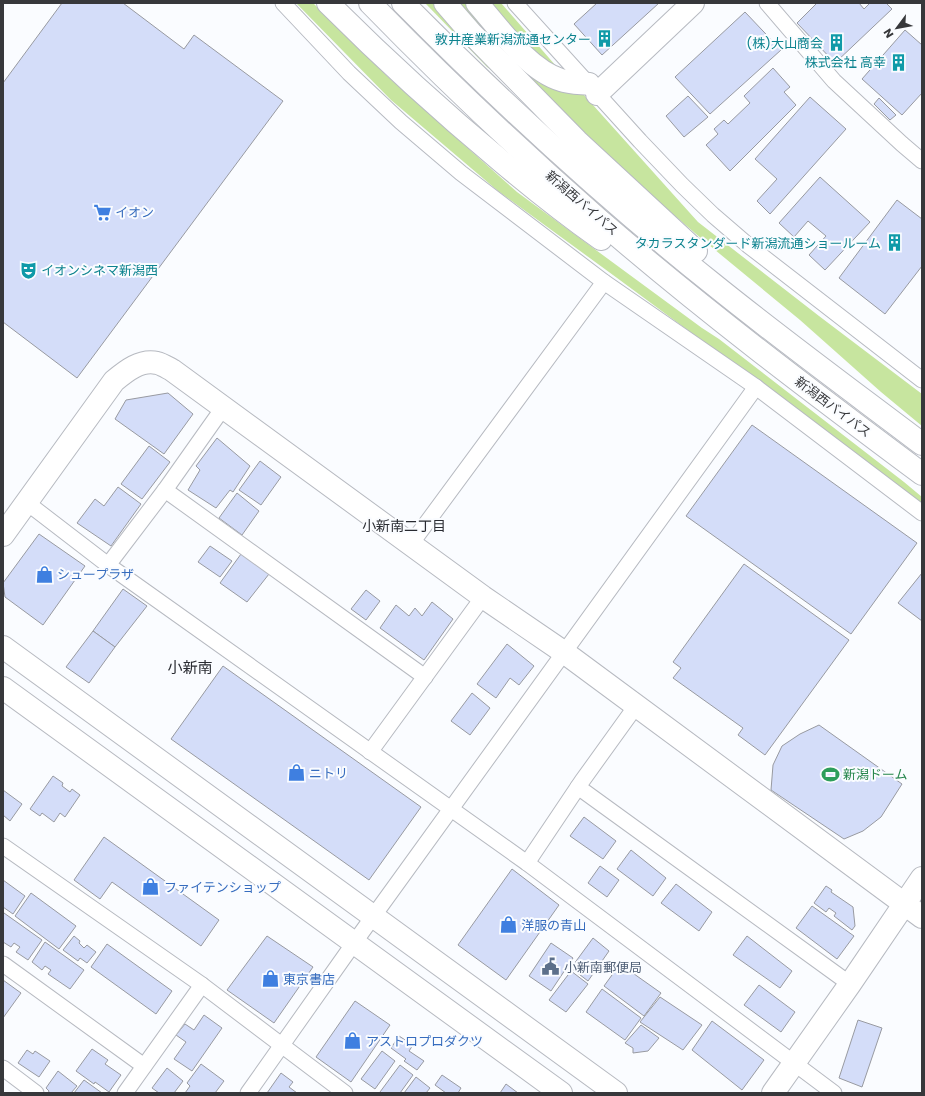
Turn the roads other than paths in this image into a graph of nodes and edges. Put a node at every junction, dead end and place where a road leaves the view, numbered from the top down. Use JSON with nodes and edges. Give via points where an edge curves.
{"nodes":[{"id":1,"x":283,"y":3,"type":"edge"},
{"id":2,"x":328,"y":3,"type":"edge"},
{"id":3,"x":370,"y":3,"type":"edge"},
{"id":4,"x":403,"y":3,"type":"edge"},
{"id":5,"x":446,"y":3,"type":"edge"},
{"id":6,"x":477,"y":3,"type":"edge"},
{"id":7,"x":516,"y":3,"type":"edge"},
{"id":8,"x":693,"y":3,"type":"edge"},
{"id":9,"x":767,"y":3,"type":"edge"},
{"id":10,"x":593,"y":89,"type":"junction"},
{"id":11,"x":922,"y":161,"type":"edge"},
{"id":12,"x":604,"y":282,"type":"junction"},
{"id":13,"x":699,"y":304,"type":"junction"},
{"id":14,"x":832,"y":377,"type":"junction"},
{"id":15,"x":922,"y":380,"type":"edge"},
{"id":16,"x":756,"y":387,"type":"junction"},
{"id":17,"x":223,"y":408,"type":"junction"},
{"id":18,"x":922,"y":444,"type":"edge"},
{"id":19,"x":922,"y":474,"type":"edge"},
{"id":20,"x":165,"y":490,"type":"junction"},
{"id":21,"x":26,"y":502,"type":"junction"},
{"id":22,"x":922,"y":513,"type":"edge"},
{"id":23,"x":3,"y":535,"type":"edge"},
{"id":24,"x":411,"y":544,"type":"junction"},
{"id":25,"x":108,"y":565,"type":"junction"},
{"id":26,"x":483,"y":597,"type":"junction"},
{"id":27,"x":3,"y":647,"type":"edge"},
{"id":28,"x":565,"y":653,"type":"junction"},
{"id":29,"x":425,"y":677,"type":"junction"},
{"id":30,"x":3,"y":688,"type":"edge"},
{"id":31,"x":636,"y":706,"type":"junction"},
{"id":32,"x":370,"y":752,"type":"junction"},
{"id":33,"x":578,"y":787,"type":"junction"},
{"id":34,"x":451,"y":809,"type":"junction"},
{"id":35,"x":3,"y":846,"type":"edge"},
{"id":36,"x":527,"y":863,"type":"junction"},
{"id":37,"x":922,"y":878,"type":"edge"},
{"id":38,"x":904,"y":904,"type":"junction"},
{"id":39,"x":373,"y":917,"type":"junction"},
{"id":40,"x":922,"y":917,"type":"edge"},
{"id":41,"x":354,"y":943,"type":"junction"},
{"id":42,"x":3,"y":964,"type":"edge"},
{"id":43,"x":850,"y":984,"type":"junction"},
{"id":44,"x":202,"y":985,"type":"junction"},
{"id":45,"x":281,"y":1046,"type":"junction"},
{"id":46,"x":794,"y":1064,"type":"junction"},
{"id":47,"x":144,"y":1066,"type":"junction"},
{"id":48,"x":3,"y":1068,"type":"edge"},
{"id":49,"x":36,"y":1093,"type":"edge"},
{"id":50,"x":125,"y":1093,"type":"edge"},
{"id":51,"x":248,"y":1093,"type":"edge"},
{"id":52,"x":345,"y":1093,"type":"edge"},
{"id":53,"x":561,"y":1093,"type":"edge"},
{"id":54,"x":616,"y":1093,"type":"edge"},
{"id":55,"x":773,"y":1093,"type":"edge"},
{"id":56,"x":834,"y":1093,"type":"edge"}],
"edges":[{"from":1,"to":12,"type":"street","via":[[348,73],[401,122],[461,173]]},
{"from":2,"to":13,"type":"main road","via":[[458,125],[527,182],[600,238]]},
{"from":3,"to":13,"type":"main road","name":"新潟西バイパス","via":[[529,157]]},
{"from":4,"to":14,"type":"main road","name":"新潟西バイパス","via":[[490,88],[615,201],[712,283]]},
{"from":5,"to":14,"type":"main road","via":[[577,141]]},
{"from":6,"to":10,"type":"main road","via":[[521,53],[541,71]]},
{"from":7,"to":10,"type":"street"},
{"from":8,"to":10,"type":"main road"},
{"from":9,"to":11,"type":"street","via":[[834,81]]},
{"from":10,"to":15,"type":"street","via":[[682,185],[719,220],[816,299]]},
{"from":12,"to":16,"type":"street"},
{"from":12,"to":24,"type":"street"},
{"from":13,"to":19,"type":"main road","name":"新潟西バイパス"},
{"from":14,"to":18,"type":"main road","name":"新潟西バイパス"},
{"from":16,"to":22,"type":"street"},
{"from":16,"to":28,"type":"street"},
{"from":17,"to":20,"type":"street"},
{"from":17,"to":21,"type":"main road","via":[[172,370],[156,363],[140,364],[127,370],[114,381]]},
{"from":17,"to":24,"type":"main road"},
{"from":20,"to":25,"type":"street"},
{"from":20,"to":29,"type":"street"},
{"from":21,"to":23,"type":"main road"},
{"from":21,"to":25,"type":"street"},
{"from":24,"to":26,"type":"main road"},
{"from":25,"to":32,"type":"street"},
{"from":26,"to":28,"type":"main road"},
{"from":26,"to":29,"type":"street"},
{"from":27,"to":39,"type":"main road"},
{"from":28,"to":31,"type":"main road"},
{"from":28,"to":34,"type":"street"},
{"from":29,"to":32,"type":"street"},
{"from":30,"to":41,"type":"main road"},
{"from":31,"to":33,"type":"street"},
{"from":31,"to":38,"type":"main road"},
{"from":32,"to":34,"type":"street"},
{"from":33,"to":36,"type":"street"},
{"from":33,"to":43,"type":"street"},
{"from":34,"to":36,"type":"street"},
{"from":34,"to":39,"type":"street"},
{"from":35,"to":44,"type":"street"},
{"from":36,"to":46,"type":"street"},
{"from":37,"to":38,"type":"main road"},
{"from":38,"to":40,"type":"main road"},
{"from":38,"to":43,"type":"main road"},
{"from":39,"to":41,"type":"street"},
{"from":39,"to":54,"type":"main road"},
{"from":41,"to":45,"type":"street"},
{"from":41,"to":53,"type":"main road"},
{"from":42,"to":47,"type":"street"},
{"from":43,"to":46,"type":"main road"},
{"from":44,"to":45,"type":"street"},
{"from":44,"to":47,"type":"street"},
{"from":45,"to":51,"type":"street"},
{"from":45,"to":52,"type":"street"},
{"from":46,"to":55,"type":"main road"},
{"from":46,"to":56,"type":"street"},
{"from":47,"to":50,"type":"street"},
{"from":48,"to":49,"type":"street"}]}
